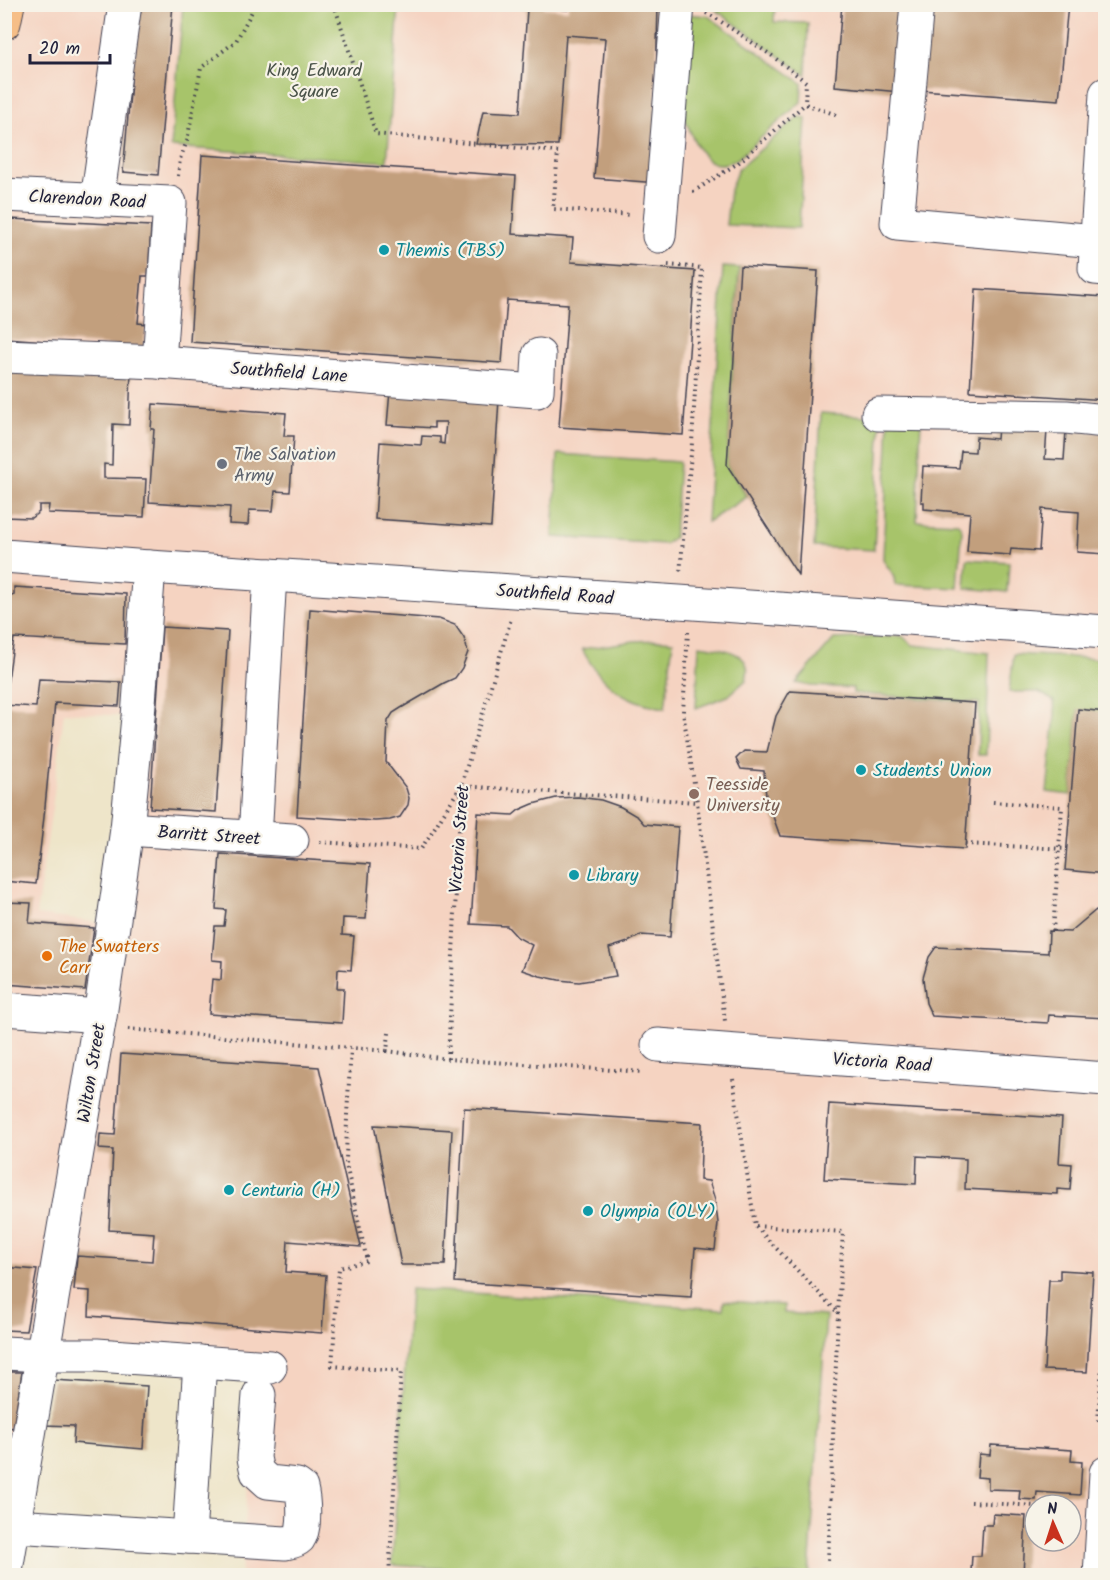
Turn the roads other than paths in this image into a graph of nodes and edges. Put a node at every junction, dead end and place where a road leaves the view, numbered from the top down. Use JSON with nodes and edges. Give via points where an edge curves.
{"nodes":[{"id":1,"x":8,"y":4,"type":"edge"},
{"id":2,"x":125,"y":4,"type":"edge"},
{"id":3,"x":917,"y":4,"type":"edge"},
{"id":4,"x":692,"y":8,"type":"edge"},
{"id":5,"x":4,"y":23,"type":"edge"},
{"id":6,"x":1106,"y":94,"type":"edge"},
{"id":7,"x":4,"y":195,"type":"edge"},
{"id":8,"x":97,"y":200,"type":"junction"},
{"id":9,"x":661,"y":222,"type":"road end"},
{"id":10,"x":1099,"y":259,"type":"edge"},
{"id":11,"x":539,"y":355,"type":"dead end"},
{"id":12,"x":4,"y":356,"type":"edge"},
{"id":13,"x":159,"y":362,"type":"junction"},
{"id":14,"x":878,"y":414,"type":"dead end"},
{"id":15,"x":1106,"y":421,"type":"edge"},
{"id":16,"x":4,"y":556,"type":"edge"},
{"id":17,"x":149,"y":567,"type":"junction"},
{"id":18,"x":270,"y":575,"type":"junction"},
{"id":19,"x":1106,"y":632,"type":"edge"},
{"id":20,"x":127,"y":829,"type":"junction"},
{"id":21,"x":255,"y":838,"type":"junction"},
{"id":22,"x":292,"y":840,"type":"road end"},
{"id":23,"x":4,"y":1009,"type":"edge"},
{"id":24,"x":99,"y":1022,"type":"junction"},
{"id":25,"x":654,"y":1059,"type":"road end"},
{"id":26,"x":1106,"y":1079,"type":"edge"},
{"id":27,"x":4,"y":1353,"type":"edge"},
{"id":28,"x":43,"y":1355,"type":"junction"},
{"id":29,"x":200,"y":1362,"type":"junction"},
{"id":30,"x":1106,"y":1473,"type":"edge"},
{"id":31,"x":14,"y":1526,"type":"junction"},
{"id":32,"x":189,"y":1537,"type":"junction"},
{"id":33,"x":5,"y":1575,"type":"edge"},
{"id":34,"x":1100,"y":1575,"type":"edge"}],
"edges":[{"from":1,"to":5,"type":"main road"},
{"from":2,"to":8,"type":"street"},
{"from":3,"to":10,"type":"street","via":[[897,223]]},
{"from":4,"to":9,"type":"street"},
{"from":6,"to":10,"type":"street"},
{"from":7,"to":8,"type":"street","name":"Clarendon Road"},
{"from":8,"to":13,"type":"street","name":"Clarendon Road","via":[[175,209]]},
{"from":11,"to":13,"type":"street","name":"Southfield Lane","via":[[537,391]]},
{"from":12,"to":13,"type":"street","name":"Southfield Lane"},
{"from":14,"to":15,"type":"street"},
{"from":16,"to":17,"type":"street","name":"Southfield Road"},
{"from":17,"to":18,"type":"street","name":"Southfield Road"},
{"from":17,"to":20,"type":"street","name":"Wilton Street"},
{"from":18,"to":19,"type":"street","name":"Southfield Road"},
{"from":18,"to":21,"type":"street"},
{"from":20,"to":21,"type":"street","name":"Barritt Street"},
{"from":20,"to":24,"type":"street","name":"Wilton Street"},
{"from":21,"to":22,"type":"street","name":"Barritt Street"},
{"from":23,"to":24,"type":"street"},
{"from":24,"to":28,"type":"street","name":"Wilton Street"},
{"from":25,"to":26,"type":"street","name":"Victoria Road","via":[[728,1051]]},
{"from":27,"to":28,"type":"street"},
{"from":28,"to":29,"type":"street"},
{"from":28,"to":31,"type":"street","name":"Wilton Street"},
{"from":29,"to":32,"type":"street"},
{"from":29,"to":32,"type":"street","via":[[265,1381],[254,1458],[256,1472],[268,1482],[301,1488],[303,1525],[300,1537],[285,1544]]},
{"from":30,"to":34,"type":"street"},
{"from":31,"to":32,"type":"street"},
{"from":31,"to":33,"type":"street","name":"Wilton Street"}]}
